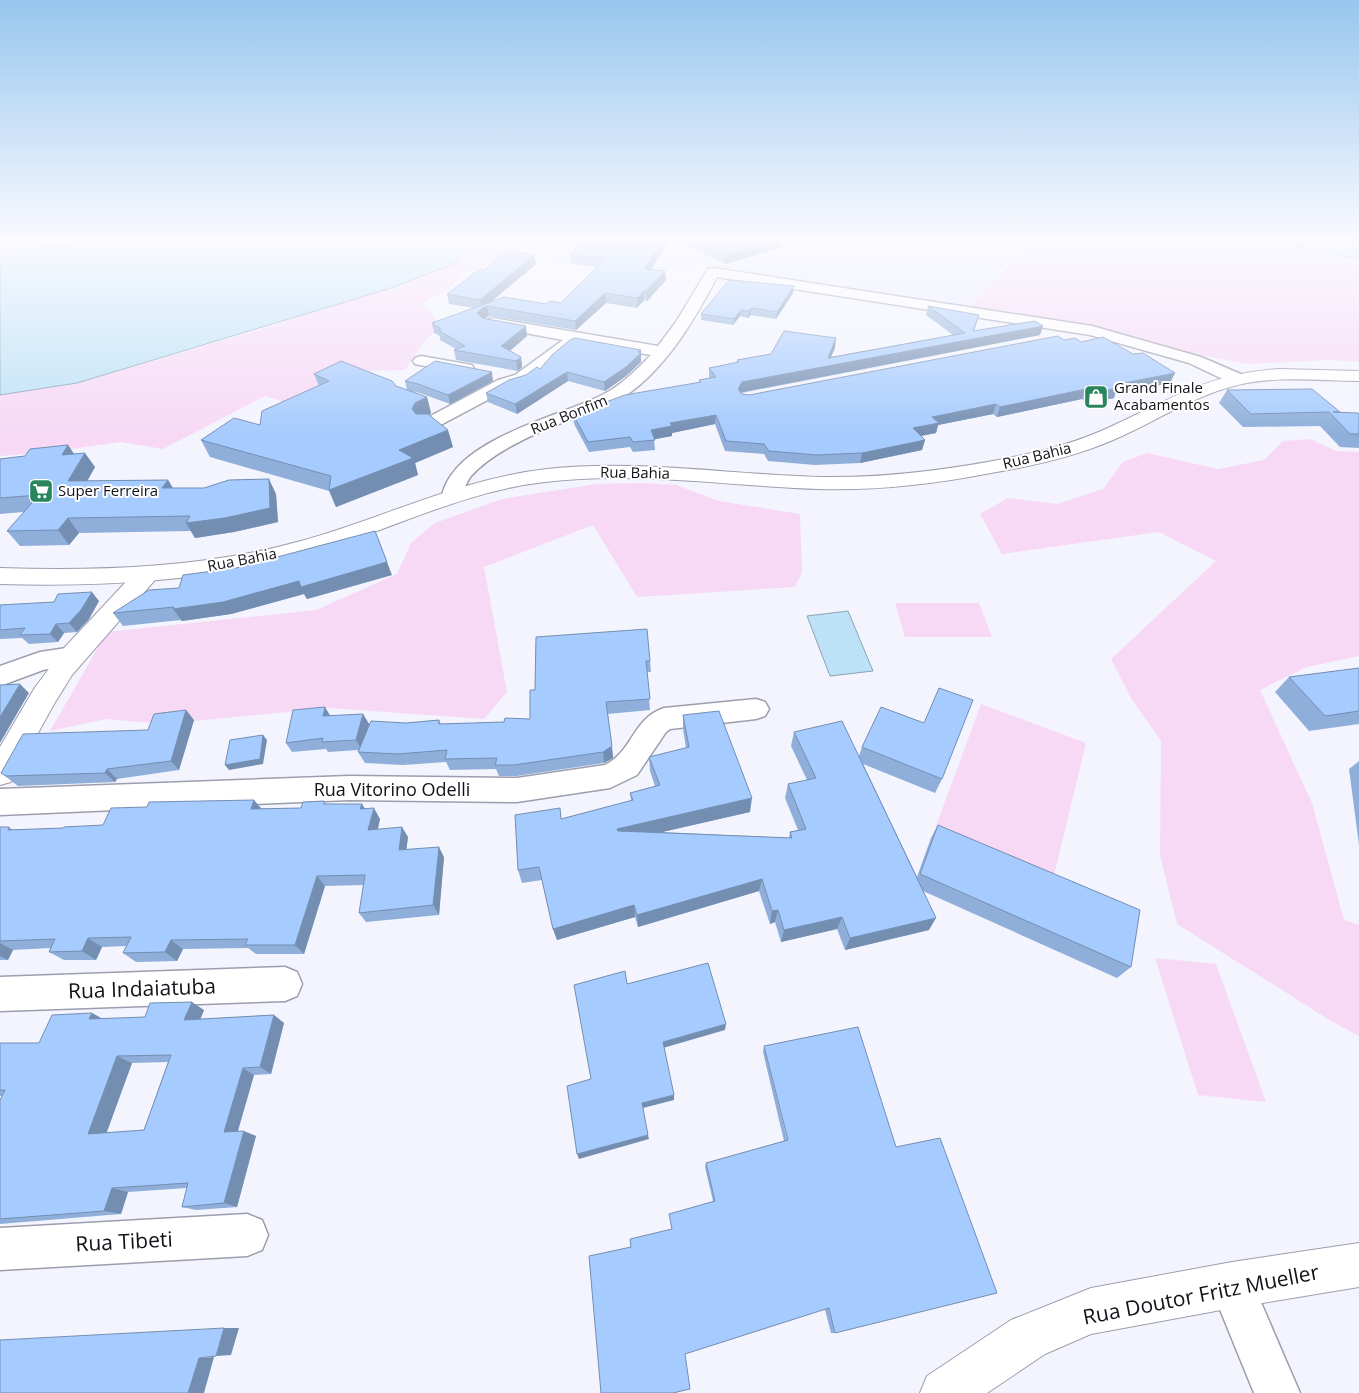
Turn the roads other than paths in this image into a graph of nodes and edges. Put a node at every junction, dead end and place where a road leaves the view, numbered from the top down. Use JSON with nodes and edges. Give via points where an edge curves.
{"nodes":[{"id":1,"x":695,"y":305,"type":"edge"},
{"id":2,"x":925,"y":305,"type":"edge"},
{"id":3,"x":489,"y":323,"type":"edge"},
{"id":4,"x":1092,"y":331,"type":"junction"},
{"id":5,"x":581,"y":338,"type":"junction"},
{"id":6,"x":1042,"y":341,"type":"edge"},
{"id":7,"x":663,"y":352,"type":"junction"},
{"id":8,"x":421,"y":361,"type":"dead end"},
{"id":9,"x":1265,"y":376,"type":"junction"},
{"id":10,"x":1359,"y":376,"type":"edge"},
{"id":11,"x":521,"y":379,"type":"junction"},
{"id":12,"x":1237,"y":379,"type":"junction"},
{"id":13,"x":1359,"y":393,"type":"edge"},
{"id":14,"x":434,"y":406,"type":"dead end"},
{"id":15,"x":451,"y":412,"type":"junction"},
{"id":16,"x":427,"y":425,"type":"edge"},
{"id":17,"x":452,"y":495,"type":"junction"},
{"id":18,"x":146,"y":575,"type":"junction"},
{"id":19,"x":0,"y":576,"type":"edge"},
{"id":20,"x":73,"y":656,"type":"junction"},
{"id":21,"x":0,"y":676,"type":"edge"},
{"id":22,"x":756,"y":709,"type":"dead end"},
{"id":23,"x":0,"y":773,"type":"edge"},
{"id":24,"x":0,"y":802,"type":"edge"},
{"id":25,"x":285,"y":984,"type":"dead end"},
{"id":26,"x":0,"y":994,"type":"edge"},
{"id":27,"x":247,"y":1235,"type":"dead end"},
{"id":28,"x":0,"y":1249,"type":"edge"},
{"id":29,"x":1359,"y":1265,"type":"edge"},
{"id":30,"x":1232,"y":1285,"type":"junction"},
{"id":31,"x":944,"y":1393,"type":"edge"},
{"id":32,"x":1277,"y":1393,"type":"edge"}],
"edges":[{"from":1,"to":7,"type":"street","name":"Rua Bonfim"},
{"from":2,"to":4,"type":"street","name":"Rua Bonfim"},
{"from":3,"to":5,"type":"street"},
{"from":4,"to":6,"type":"street"},
{"from":4,"to":12,"type":"street","name":"Rua Bonfim","via":[[1195,360]]},
{"from":5,"to":7,"type":"street"},
{"from":5,"to":11,"type":"street","via":[[564,345]]},
{"from":7,"to":17,"type":"street","name":"Rua Bonfim","via":[[614,396],[498,446],[456,481]]},
{"from":8,"to":11,"type":"street"},
{"from":9,"to":10,"type":"main road","name":"Rua Bahia"},
{"from":9,"to":12,"type":"main road","name":"Rua Bahia"},
{"from":9,"to":13,"type":"main road","name":"Rua Bahia"},
{"from":11,"to":15,"type":"street","via":[[504,384]]},
{"from":12,"to":17,"type":"main road","name":"Rua Bahia","via":[[1197,391],[1102,438],[1061,451],[927,479],[858,483],[604,472],[523,479]]},
{"from":14,"to":15,"type":"street"},
{"from":15,"to":16,"type":"street"},
{"from":17,"to":18,"type":"main road","name":"Rua Bahia","via":[[354,533],[302,548],[231,563]]},
{"from":18,"to":19,"type":"main road","name":"Rua Bahia","via":[[91,578]]},
{"from":18,"to":20,"type":"main road"},
{"from":20,"to":21,"type":"street","via":[[40,661]]},
{"from":20,"to":23,"type":"main road"},
{"from":22,"to":24,"type":"street","name":"Rua Vitorino Odelli","via":[[664,719],[656,724],[627,767],[610,776],[517,790],[350,788]]},
{"from":25,"to":26,"type":"street","name":"Rua Indaiatuba"},
{"from":27,"to":28,"type":"street","name":"Rua Tibeti"},
{"from":29,"to":30,"type":"main road","name":"Rua Doutor Fritz Mueller"},
{"from":30,"to":31,"type":"main road","name":"Rua Doutor Fritz Mueller","via":[[1091,1311],[1028,1337]]},
{"from":30,"to":32,"type":"street"}]}
